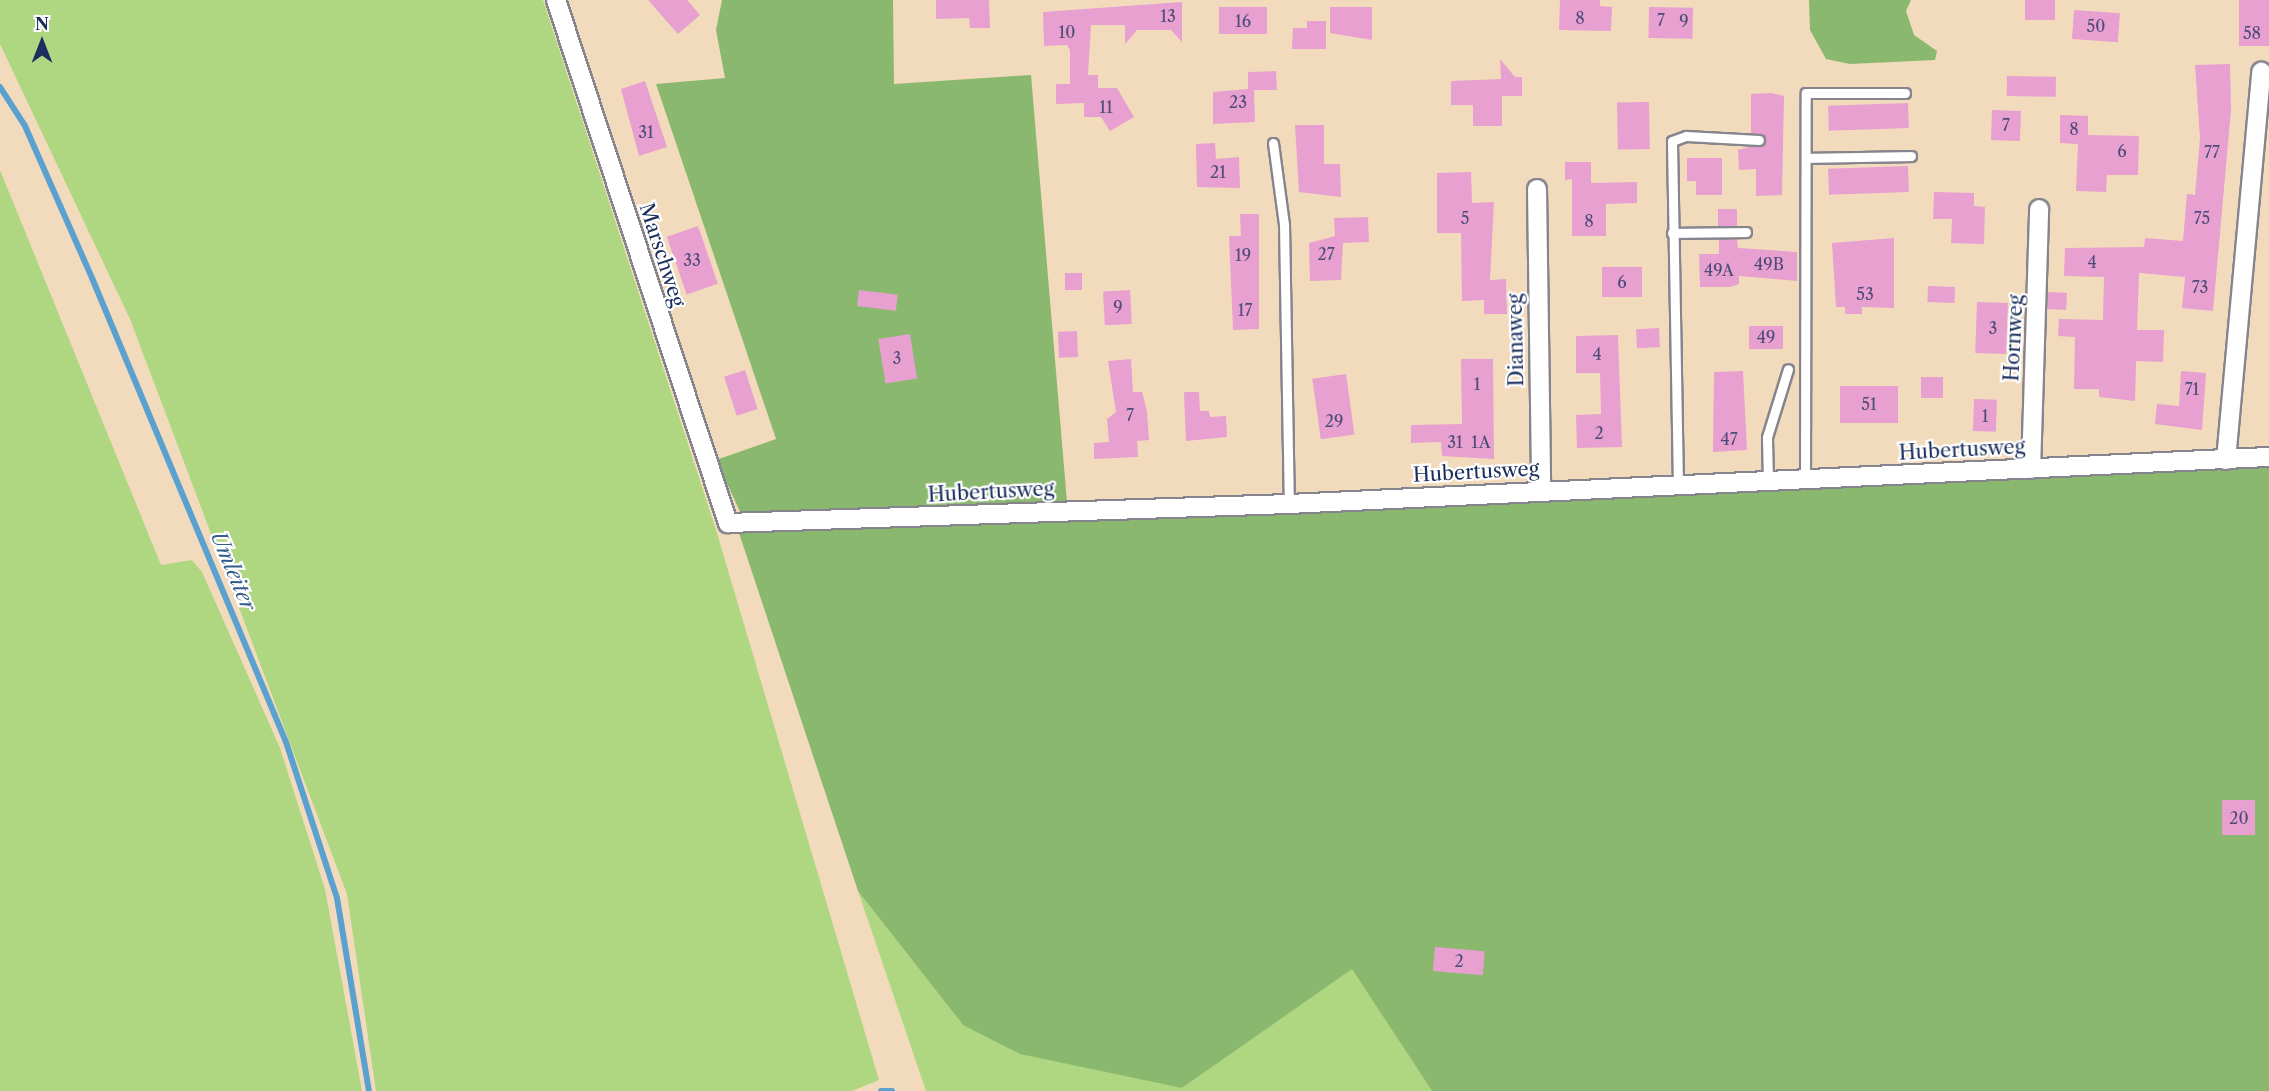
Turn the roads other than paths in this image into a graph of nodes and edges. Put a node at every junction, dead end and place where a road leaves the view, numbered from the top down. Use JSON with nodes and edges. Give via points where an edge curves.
{"nodes":[{"id":1,"x":556,"y":0,"type":"edge"},
{"id":2,"x":2261,"y":72,"type":"dead end"},
{"id":3,"x":1905,"y":93,"type":"dead end"},
{"id":4,"x":1759,"y":140,"type":"dead end"},
{"id":5,"x":1273,"y":143,"type":"dead end"},
{"id":6,"x":1911,"y":156,"type":"dead end"},
{"id":7,"x":1806,"y":158,"type":"junction"},
{"id":8,"x":1537,"y":189,"type":"dead end"},
{"id":9,"x":2039,"y":209,"type":"dead end"},
{"id":10,"x":1746,"y":232,"type":"dead end"},
{"id":11,"x":1672,"y":233,"type":"junction"},
{"id":12,"x":1788,"y":369,"type":"dead end"},
{"id":13,"x":2269,"y":457,"type":"edge"},
{"id":14,"x":2226,"y":460,"type":"junction"},
{"id":15,"x":2031,"y":469,"type":"junction"},
{"id":16,"x":1805,"y":480,"type":"junction"},
{"id":17,"x":1768,"y":482,"type":"junction"},
{"id":18,"x":1678,"y":486,"type":"junction"},
{"id":19,"x":1541,"y":490,"type":"junction"},
{"id":20,"x":1288,"y":504,"type":"junction"},
{"id":21,"x":728,"y":524,"type":"joint"}],
"edges":[{"from":1,"to":21,"type":"street","name":"Marschweg"},
{"from":2,"to":14,"type":"street"},
{"from":3,"to":7,"type":"lane","via":[[1806,93]]},
{"from":4,"to":11,"type":"lane","via":[[1686,136],[1672,141]]},
{"from":5,"to":20,"type":"lane","via":[[1284,224]]},
{"from":6,"to":7,"type":"lane"},
{"from":7,"to":16,"type":"lane"},
{"from":8,"to":19,"type":"street","name":"Dianaweg"},
{"from":9,"to":15,"type":"street","name":"Hornweg"},
{"from":10,"to":11,"type":"lane"},
{"from":11,"to":18,"type":"lane"},
{"from":12,"to":17,"type":"lane","via":[[1767,437]]},
{"from":13,"to":14,"type":"street","name":"Hubertusweg"},
{"from":14,"to":15,"type":"street","name":"Hubertusweg"},
{"from":15,"to":16,"type":"street","name":"Hubertusweg"},
{"from":16,"to":17,"type":"street","name":"Hubertusweg"},
{"from":17,"to":18,"type":"street","name":"Hubertusweg"},
{"from":18,"to":19,"type":"street","name":"Hubertusweg"},
{"from":19,"to":20,"type":"street","name":"Hubertusweg"},
{"from":20,"to":21,"type":"street","name":"Hubertusweg"}]}
